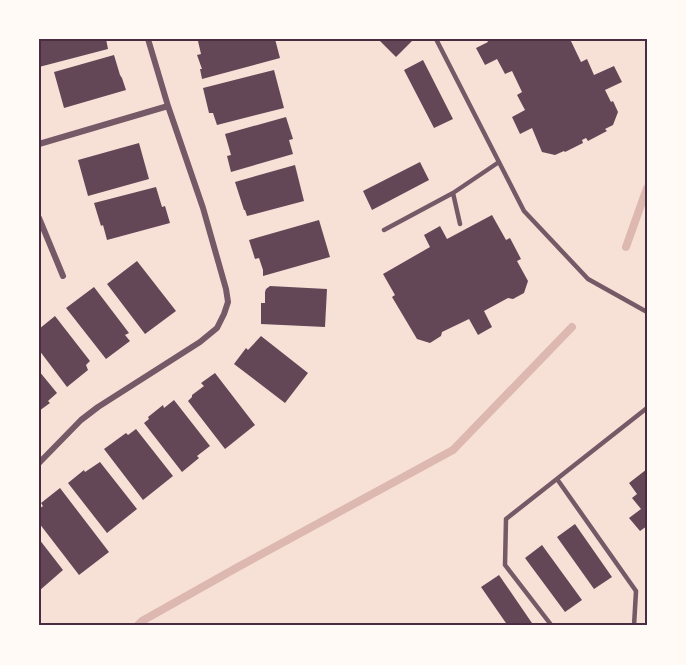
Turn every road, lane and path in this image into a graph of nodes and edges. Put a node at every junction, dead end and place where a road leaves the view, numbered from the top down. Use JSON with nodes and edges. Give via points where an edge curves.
{"nodes":[{"id":1,"x":148,"y":39,"type":"edge"},
{"id":2,"x":436,"y":39,"type":"edge"},
{"id":3,"x":168,"y":106,"type":"junction"},
{"id":4,"x":39,"y":144,"type":"edge"},
{"id":5,"x":499,"y":162,"type":"junction"},
{"id":6,"x":453,"y":193,"type":"junction"},
{"id":7,"x":39,"y":218,"type":"edge"},
{"id":8,"x":460,"y":224,"type":"dead end"},
{"id":9,"x":384,"y":230,"type":"dead end"},
{"id":10,"x":63,"y":276,"type":"dead end"},
{"id":11,"x":647,"y":312,"type":"edge"},
{"id":12,"x":647,"y":408,"type":"edge"},
{"id":13,"x":39,"y":463,"type":"edge"},
{"id":14,"x":557,"y":479,"type":"junction"},
{"id":15,"x":552,"y":626,"type":"edge"},
{"id":16,"x":634,"y":626,"type":"edge"}],
"edges":[{"from":1,"to":3,"type":"street"},
{"from":2,"to":5,"type":"lane"},
{"from":3,"to":4,"type":"street"},
{"from":3,"to":13,"type":"street","via":[[226,290],[224,314],[217,328],[200,342],[81,420]]},
{"from":5,"to":6,"type":"lane"},
{"from":5,"to":11,"type":"lane","via":[[524,211],[588,279]]},
{"from":6,"to":8,"type":"lane"},
{"from":6,"to":9,"type":"lane"},
{"from":7,"to":10,"type":"street"},
{"from":12,"to":14,"type":"lane"},
{"from":14,"to":15,"type":"lane","via":[[506,519],[505,565]]},
{"from":14,"to":16,"type":"lane","via":[[636,591]]}]}
